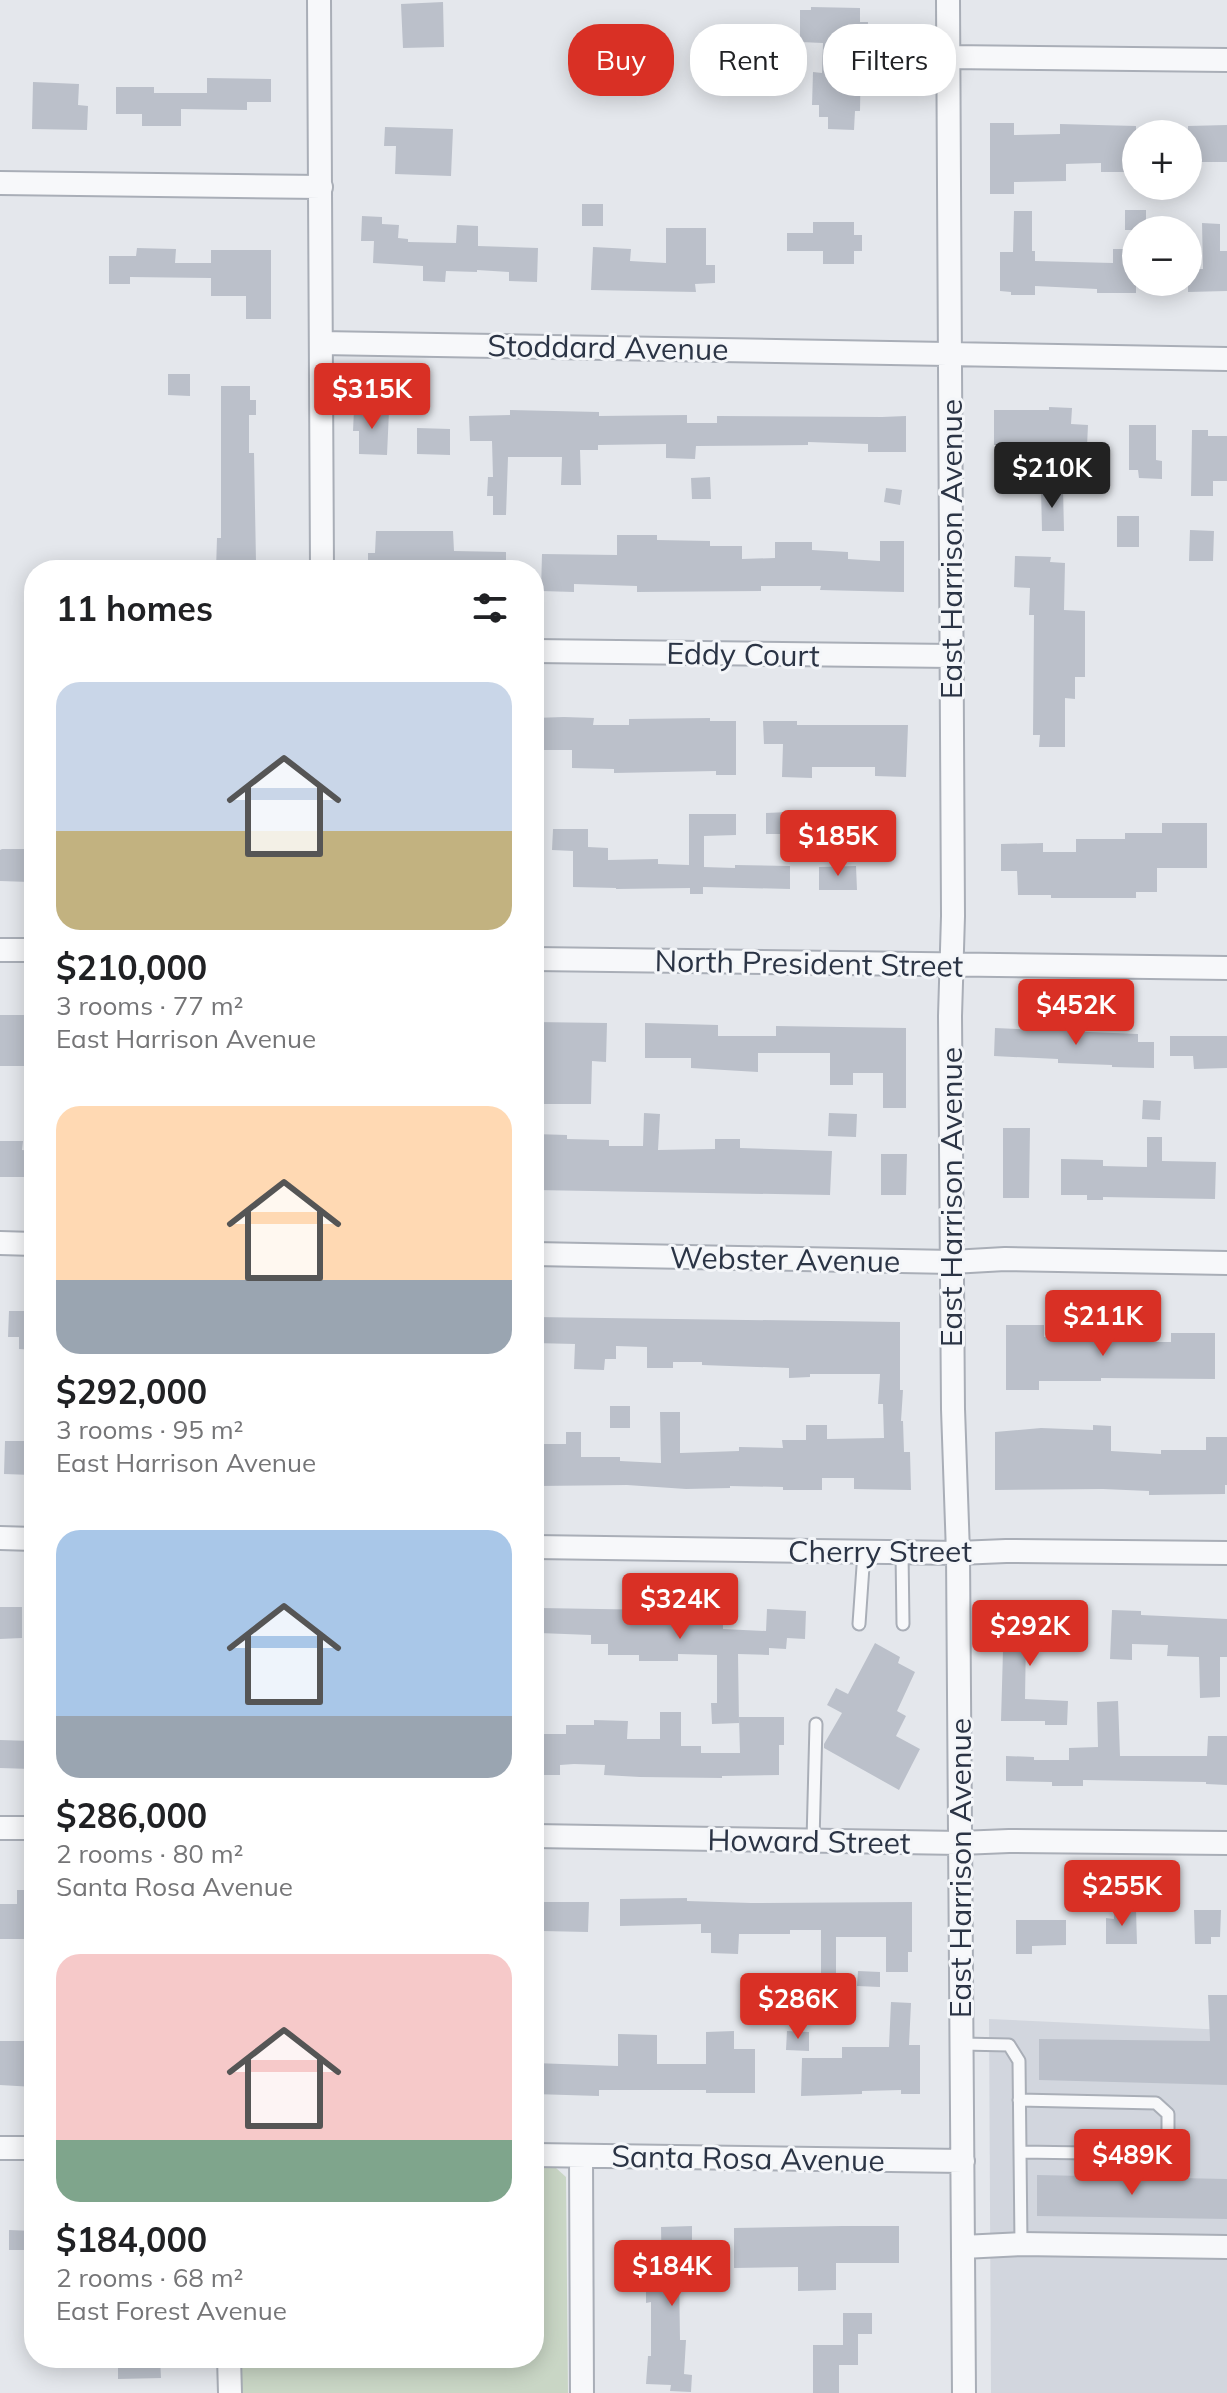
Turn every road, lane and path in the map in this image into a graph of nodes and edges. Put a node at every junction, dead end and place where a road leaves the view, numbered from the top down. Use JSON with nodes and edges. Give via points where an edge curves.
{"nodes":[{"id":1,"x":319,"y":0,"type":"edge"},
{"id":2,"x":948,"y":0,"type":"edge"},
{"id":3,"x":948,"y":24,"type":"edge"},
{"id":4,"x":956,"y":57,"type":"edge"},
{"id":5,"x":1227,"y":60,"type":"edge"},
{"id":6,"x":948,"y":96,"type":"edge"},
{"id":7,"x":0,"y":183,"type":"edge"},
{"id":8,"x":321,"y":187,"type":"junction"},
{"id":9,"x":321,"y":343,"type":"junction"},
{"id":10,"x":950,"y":353,"type":"junction"},
{"id":11,"x":1227,"y":359,"type":"edge"},
{"id":12,"x":322,"y":560,"type":"edge"},
{"id":13,"x":544,"y":651,"type":"edge"},
{"id":14,"x":952,"y":656,"type":"junction"},
{"id":15,"x":0,"y":950,"type":"edge"},
{"id":16,"x":24,"y":950,"type":"edge"},
{"id":17,"x":544,"y":959,"type":"edge"},
{"id":18,"x":952,"y":965,"type":"junction"},
{"id":19,"x":1227,"y":968,"type":"edge"},
{"id":20,"x":0,"y":1243,"type":"edge"},
{"id":21,"x":24,"y":1244,"type":"edge"},
{"id":22,"x":544,"y":1254,"type":"edge"},
{"id":23,"x":952,"y":1262,"type":"junction"},
{"id":24,"x":1227,"y":1263,"type":"edge"},
{"id":25,"x":0,"y":1538,"type":"edge"},
{"id":26,"x":24,"y":1539,"type":"edge"},
{"id":27,"x":544,"y":1547,"type":"edge"},
{"id":28,"x":864,"y":1552,"type":"junction"},
{"id":29,"x":902,"y":1552,"type":"junction"},
{"id":30,"x":958,"y":1553,"type":"junction"},
{"id":31,"x":1227,"y":1553,"type":"edge"},
{"id":32,"x":859,"y":1624,"type":"dead end"},
{"id":33,"x":903,"y":1624,"type":"dead end"},
{"id":34,"x":816,"y":1724,"type":"dead end"},
{"id":35,"x":0,"y":1828,"type":"edge"},
{"id":36,"x":24,"y":1828,"type":"edge"},
{"id":37,"x":544,"y":1836,"type":"edge"},
{"id":38,"x":813,"y":1841,"type":"junction"},
{"id":39,"x":960,"y":1843,"type":"junction"},
{"id":40,"x":1227,"y":1843,"type":"edge"},
{"id":41,"x":962,"y":2044,"type":"junction"},
{"id":42,"x":1019,"y":2100,"type":"junction"},
{"id":43,"x":0,"y":2148,"type":"edge"},
{"id":44,"x":24,"y":2148,"type":"edge"},
{"id":45,"x":1020,"y":2152,"type":"junction"},
{"id":46,"x":544,"y":2155,"type":"edge"},
{"id":47,"x":581,"y":2156,"type":"junction"},
{"id":48,"x":963,"y":2161,"type":"junction"},
{"id":49,"x":1021,"y":2244,"type":"junction"},
{"id":50,"x":963,"y":2247,"type":"junction"},
{"id":51,"x":1227,"y":2247,"type":"edge"},
{"id":52,"x":229,"y":2368,"type":"edge"},
{"id":53,"x":230,"y":2393,"type":"edge"},
{"id":54,"x":582,"y":2393,"type":"edge"},
{"id":55,"x":964,"y":2393,"type":"edge"}],
"edges":[{"from":1,"to":8,"type":"street"},
{"from":2,"to":3,"type":"street","name":"East Harrison Avenue"},
{"from":4,"to":5,"type":"street"},
{"from":6,"to":10,"type":"street","name":"East Harrison Avenue"},
{"from":7,"to":8,"type":"street"},
{"from":8,"to":9,"type":"street"},
{"from":9,"to":10,"type":"street","name":"Stoddard Avenue"},
{"from":9,"to":12,"type":"street"},
{"from":10,"to":11,"type":"street","name":"Stoddard Avenue"},
{"from":10,"to":14,"type":"street","name":"East Harrison Avenue"},
{"from":13,"to":14,"type":"street","name":"Eddy Court"},
{"from":14,"to":18,"type":"street","name":"East Harrison Avenue"},
{"from":15,"to":16,"type":"street"},
{"from":17,"to":18,"type":"street","name":"North President Street"},
{"from":18,"to":19,"type":"street","name":"North President Street"},
{"from":18,"to":23,"type":"street","name":"East Harrison Avenue"},
{"from":20,"to":21,"type":"street"},
{"from":22,"to":23,"type":"street","name":"Webster Avenue"},
{"from":23,"to":24,"type":"street","name":"Webster Avenue"},
{"from":23,"to":30,"type":"street","name":"East Harrison Avenue"},
{"from":25,"to":26,"type":"street"},
{"from":27,"to":28,"type":"street","name":"Cherry Street"},
{"from":28,"to":29,"type":"street","name":"Cherry Street"},
{"from":28,"to":32,"type":"lane"},
{"from":29,"to":30,"type":"street","name":"Cherry Street"},
{"from":29,"to":33,"type":"lane"},
{"from":30,"to":31,"type":"street","name":"Cherry Street"},
{"from":30,"to":39,"type":"street","name":"East Harrison Avenue"},
{"from":34,"to":38,"type":"lane"},
{"from":35,"to":36,"type":"street"},
{"from":37,"to":38,"type":"street","name":"Howard Street"},
{"from":38,"to":39,"type":"street","name":"Howard Street"},
{"from":39,"to":40,"type":"street","name":"Howard Street"},
{"from":39,"to":41,"type":"street","name":"East Harrison Avenue"},
{"from":41,"to":42,"type":"lane","via":[[1009,2045],[1019,2061]]},
{"from":41,"to":48,"type":"street","name":"East Harrison Avenue"},
{"from":42,"to":45,"type":"lane"},
{"from":42,"to":45,"type":"lane","via":[[1156,2103],[1168,2114],[1168,2141],[1157,2154]]},
{"from":43,"to":44,"type":"street"},
{"from":45,"to":49,"type":"lane"},
{"from":46,"to":47,"type":"street","name":"Santa Rosa Avenue"},
{"from":47,"to":48,"type":"street","name":"Santa Rosa Avenue"},
{"from":47,"to":54,"type":"street"},
{"from":48,"to":50,"type":"street","name":"East Harrison Avenue"},
{"from":49,"to":50,"type":"street"},
{"from":49,"to":51,"type":"street"},
{"from":50,"to":55,"type":"street","name":"East Harrison Avenue"},
{"from":52,"to":53,"type":"street"}]}
